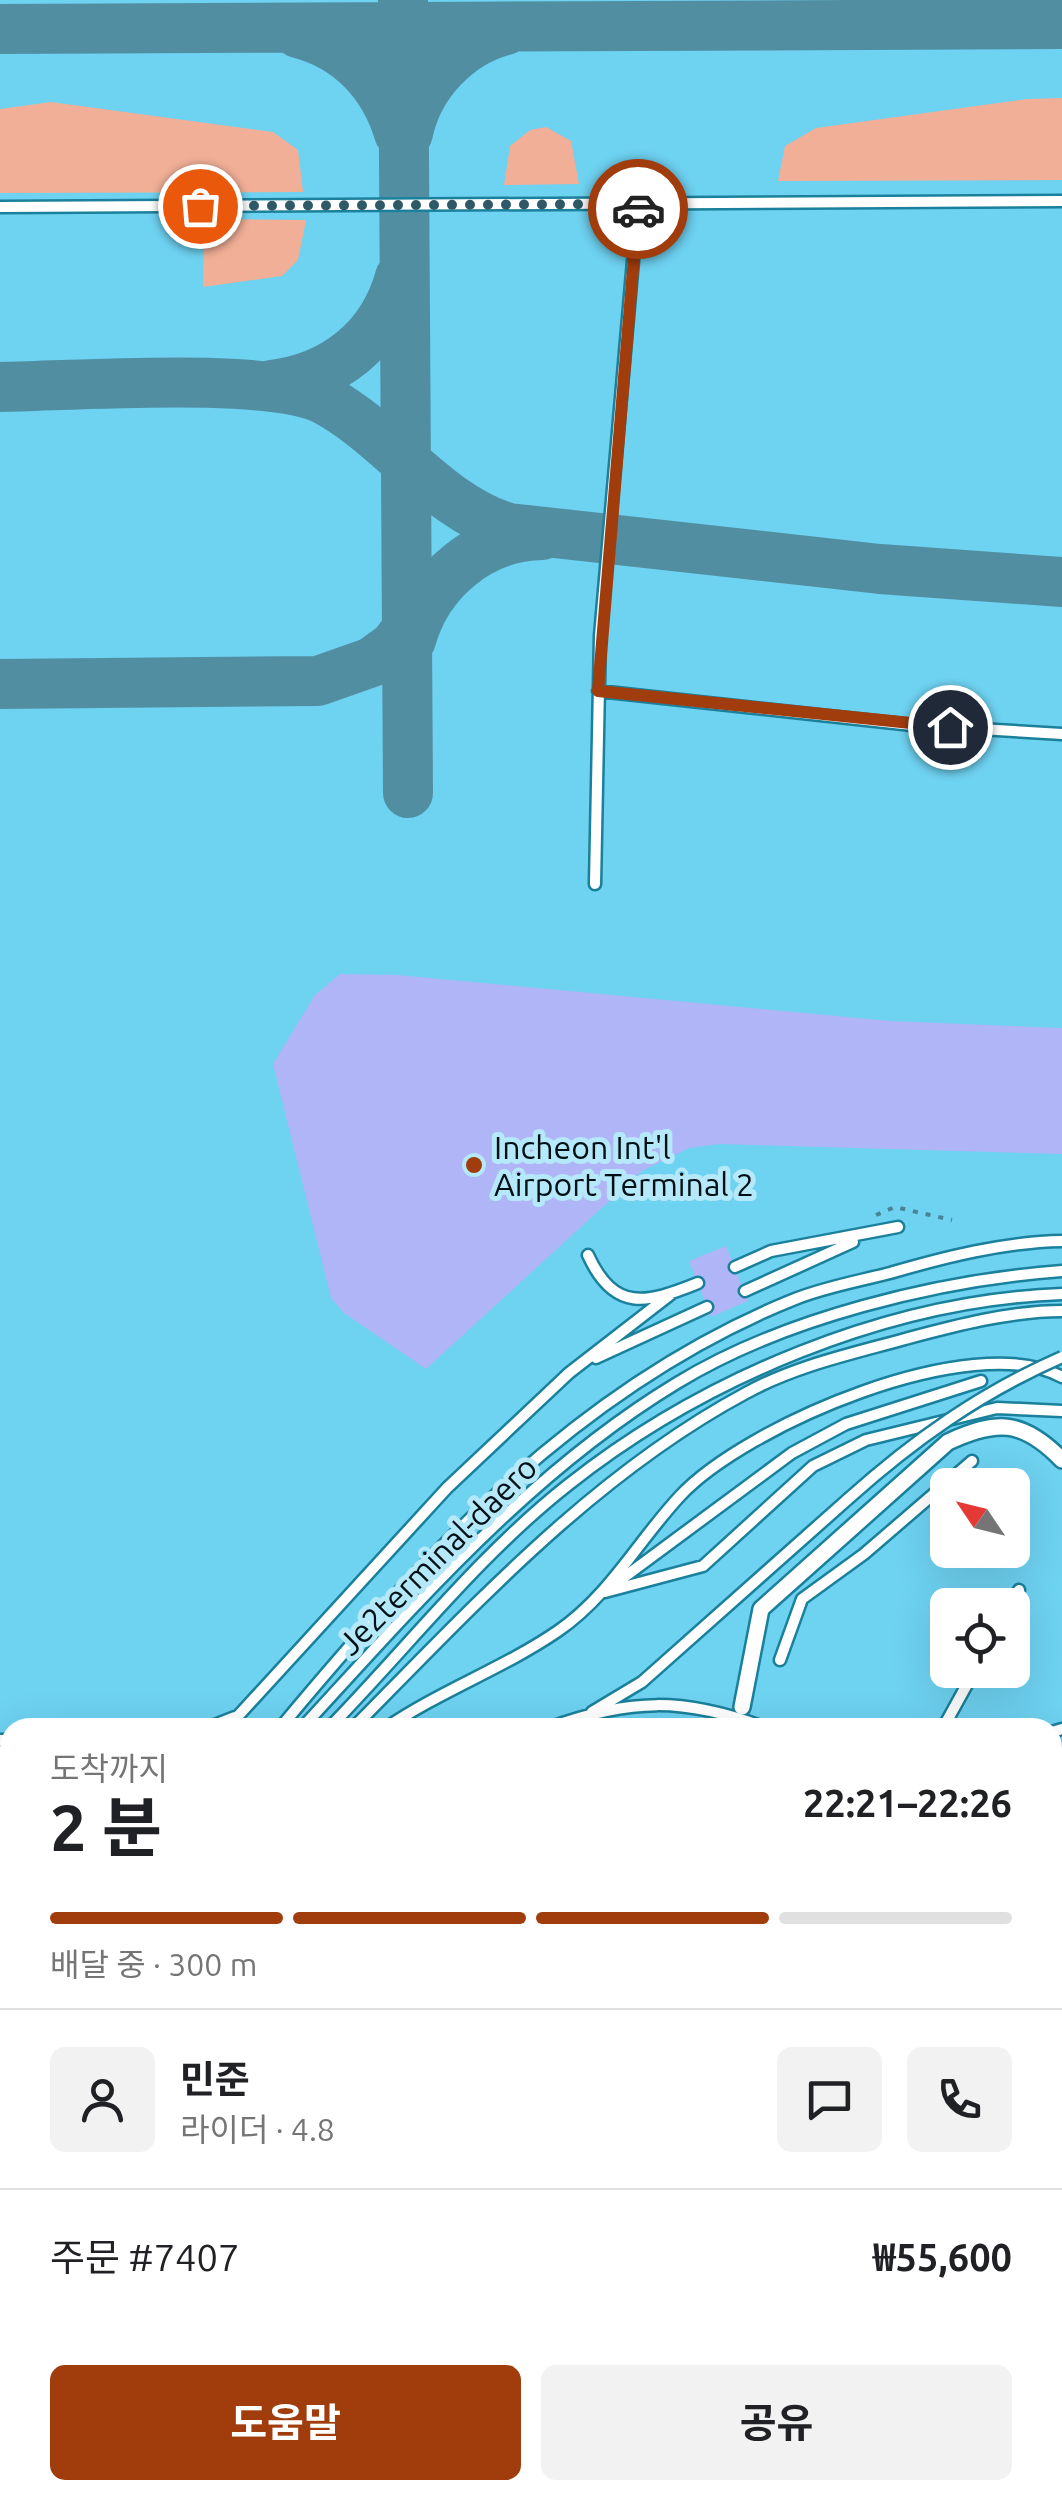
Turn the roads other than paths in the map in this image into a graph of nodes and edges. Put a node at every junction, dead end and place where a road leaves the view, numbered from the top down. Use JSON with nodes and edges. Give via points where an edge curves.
{"nodes":[{"id":1,"x":1062,"y":202,"type":"edge"},
{"id":2,"x":638,"y":204,"type":"junction"},
{"id":3,"x":0,"y":207,"type":"edge"},
{"id":4,"x":598,"y":691,"type":"junction"},
{"id":5,"x":1062,"y":734,"type":"edge"},
{"id":6,"x":595,"y":884,"type":"dead end"},
{"id":7,"x":898,"y":1226,"type":"dead end"},
{"id":8,"x":864,"y":1236,"type":"junction"},
{"id":9,"x":1062,"y":1241,"type":"edge"},
{"id":10,"x":588,"y":1255,"type":"dead end"},
{"id":11,"x":735,"y":1267,"type":"dead end"},
{"id":12,"x":1062,"y":1272,"type":"edge"},
{"id":13,"x":698,"y":1283,"type":"dead end"},
{"id":14,"x":745,"y":1292,"type":"dead end"},
{"id":15,"x":670,"y":1294,"type":"junction"},
{"id":16,"x":1062,"y":1294,"type":"edge"},
{"id":17,"x":708,"y":1307,"type":"dead end"},
{"id":18,"x":1062,"y":1310,"type":"edge"},
{"id":19,"x":1062,"y":1357,"type":"edge"},
{"id":20,"x":569,"y":1373,"type":"junction"},
{"id":21,"x":1062,"y":1378,"type":"edge"},
{"id":22,"x":981,"y":1381,"type":"dead end"},
{"id":23,"x":1062,"y":1412,"type":"edge"},
{"id":24,"x":1062,"y":1460,"type":"edge"},
{"id":25,"x":972,"y":1461,"type":"dead end"},
{"id":26,"x":604,"y":1592,"type":"junction"},
{"id":27,"x":780,"y":1660,"type":"dead end"},
{"id":28,"x":965,"y":1688,"type":"edge"},
{"id":29,"x":742,"y":1706,"type":"dead end"},
{"id":30,"x":592,"y":1712,"type":"junction"},
{"id":31,"x":240,"y":1715,"type":"junction"},
{"id":32,"x":232,"y":1718,"type":"edge"},
{"id":33,"x":237,"y":1718,"type":"edge"},
{"id":34,"x":288,"y":1718,"type":"edge"},
{"id":35,"x":311,"y":1718,"type":"edge"},
{"id":36,"x":338,"y":1718,"type":"edge"},
{"id":37,"x":363,"y":1718,"type":"edge"},
{"id":38,"x":404,"y":1718,"type":"edge"},
{"id":39,"x":576,"y":1718,"type":"edge"},
{"id":40,"x":732,"y":1718,"type":"edge"},
{"id":41,"x":949,"y":1718,"type":"edge"}],
"edges":[{"from":1,"to":2,"type":"lane"},
{"from":2,"to":3,"type":"lane"},
{"from":2,"to":4,"type":"lane"},
{"from":4,"to":5,"type":"lane"},
{"from":4,"to":6,"type":"lane"},
{"from":7,"to":8,"type":"lane"},
{"from":8,"to":11,"type":"lane","via":[[772,1251]]},
{"from":8,"to":14,"type":"lane"},
{"from":9,"to":34,"type":"lane","via":[[952,1256],[796,1298],[673,1358],[537,1454],[357,1635]]},
{"from":10,"to":15,"type":"lane","via":[[601,1283],[615,1293],[639,1300]]},
{"from":12,"to":35,"type":"lane","name":"Je2terminal-daero","via":[[1017,1274],[900,1298],[790,1330],[678,1382],[574,1456],[492,1526]]},
{"from":13,"to":15,"type":"lane"},
{"from":15,"to":20,"type":"lane"},
{"from":16,"to":36,"type":"lane","via":[[957,1306],[813,1346],[742,1374],[662,1418],[566,1486]]},
{"from":17,"to":20,"type":"lane"},
{"from":18,"to":37,"type":"lane","name":"Je2terminal-daero","via":[[940,1330],[820,1362],[749,1391],[673,1436],[582,1506]]},
{"from":19,"to":30,"type":"lane","bridge":true,"via":[[928,1430],[642,1682]]},
{"from":20,"to":31,"type":"lane","via":[[400,1535]]},
{"from":21,"to":26,"type":"lane","via":[[1044,1368],[986,1362],[894,1382],[776,1428],[714,1465],[680,1496]]},
{"from":22,"to":26,"type":"lane","via":[[846,1424],[792,1454]]},
{"from":23,"to":26,"type":"lane","via":[[997,1408],[866,1440],[814,1466],[703,1566]]},
{"from":24,"to":29,"type":"street","via":[[1044,1442],[1006,1426],[982,1427],[933,1454],[760,1610]]},
{"from":25,"to":27,"type":"lane","via":[[802,1599]]},
{"from":26,"to":38,"type":"lane","via":[[559,1630]]},
{"from":28,"to":41,"type":"lane"},
{"from":30,"to":39,"type":"lane"},
{"from":30,"to":40,"type":"lane","via":[[685,1704]]},
{"from":31,"to":32,"type":"lane"},
{"from":31,"to":33,"type":"lane"}]}
